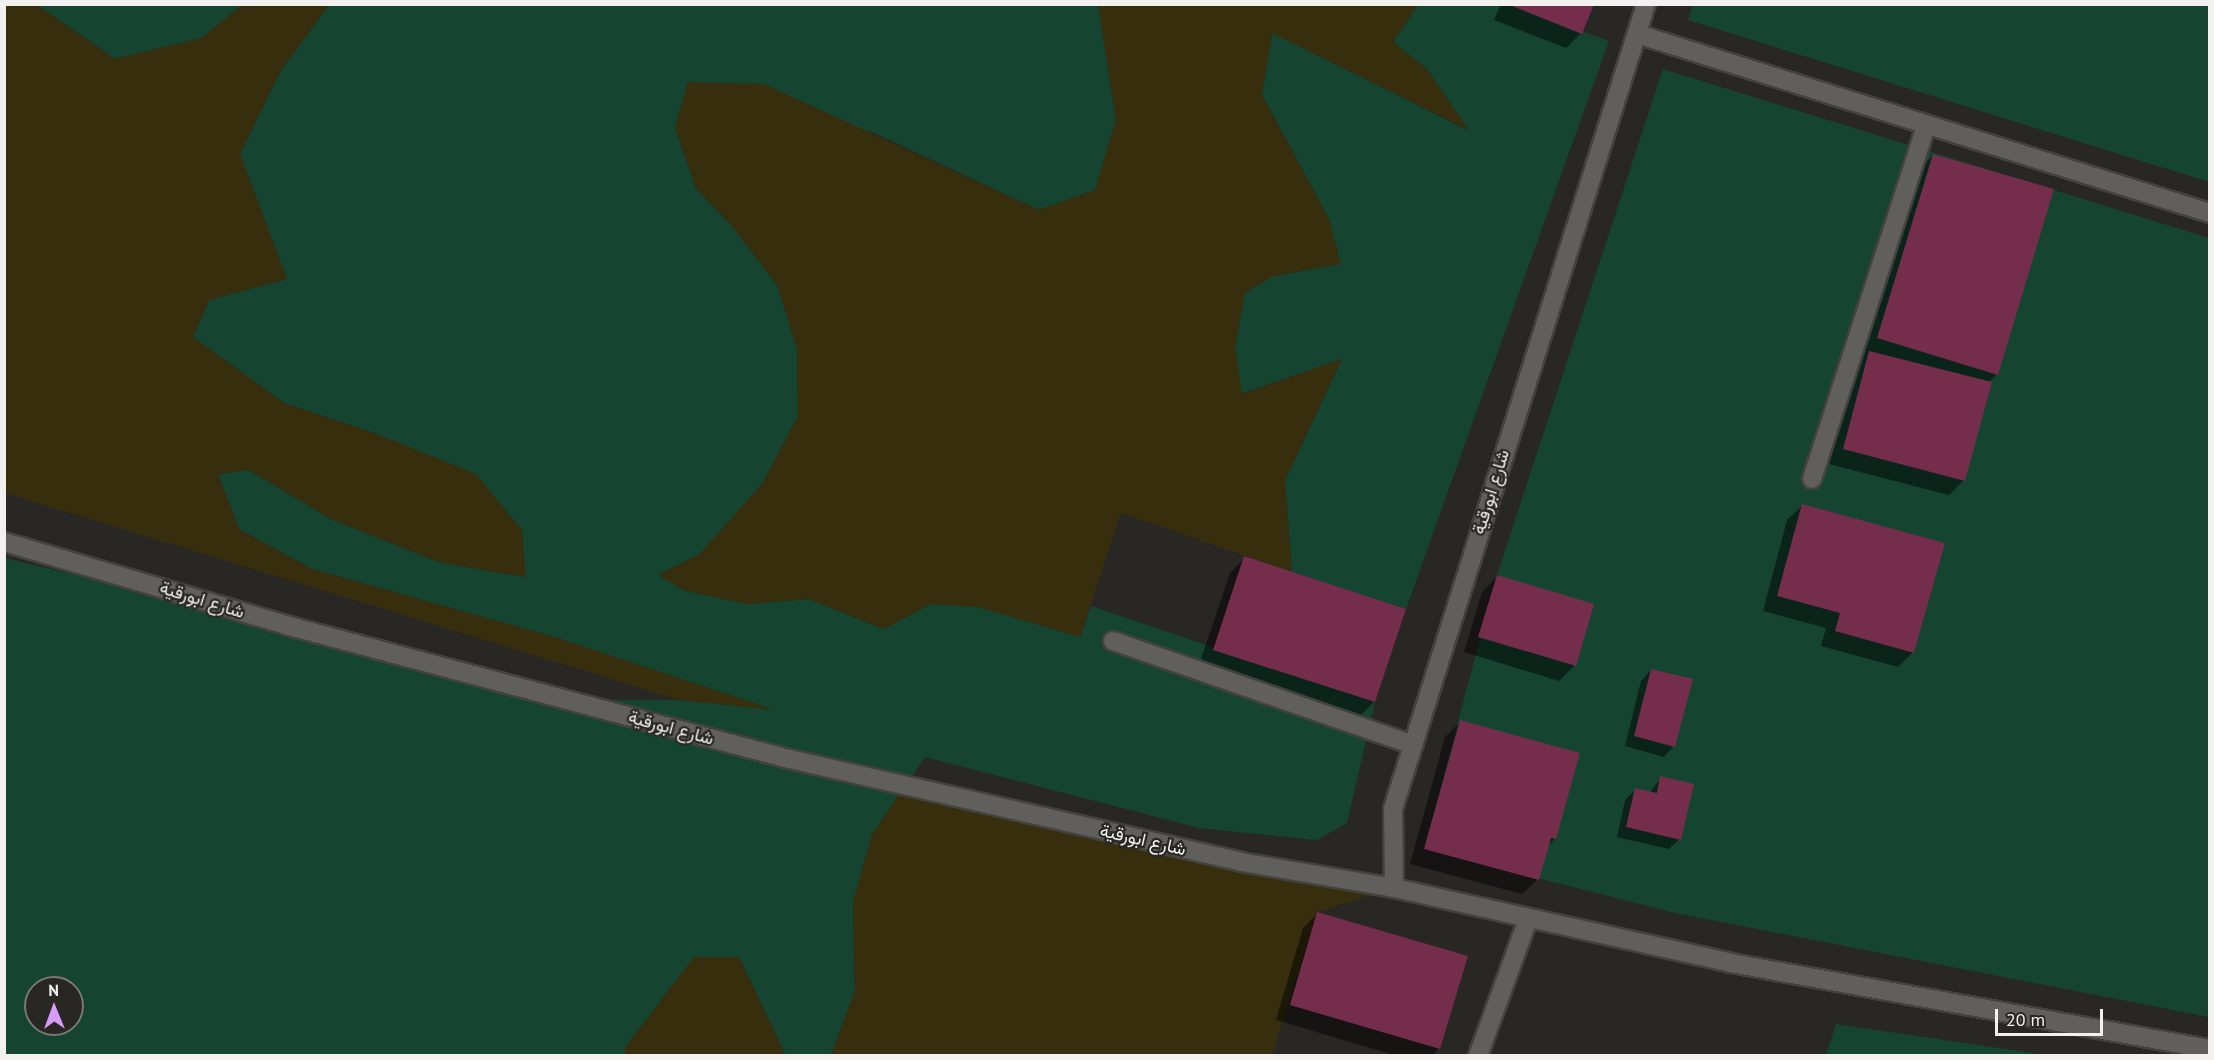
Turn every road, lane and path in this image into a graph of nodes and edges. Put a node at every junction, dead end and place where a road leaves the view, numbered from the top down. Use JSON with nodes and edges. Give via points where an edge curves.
{"nodes":[{"id":1,"x":1646,"y":4,"type":"edge"},
{"id":2,"x":1637,"y":34,"type":"junction"},
{"id":3,"x":1926,"y":125,"type":"junction"},
{"id":4,"x":2210,"y":213,"type":"edge"},
{"id":5,"x":1812,"y":479,"type":"dead end"},
{"id":6,"x":4,"y":542,"type":"edge"},
{"id":7,"x":1113,"y":641,"type":"dead end"},
{"id":8,"x":1413,"y":745,"type":"junction"},
{"id":9,"x":1394,"y":888,"type":"junction"},
{"id":10,"x":1528,"y":919,"type":"junction"},
{"id":11,"x":2210,"y":1049,"type":"edge"},
{"id":12,"x":1478,"y":1056,"type":"edge"}],
"edges":[{"from":1,"to":2,"type":"main road","name":"شارع ابورقية"},
{"from":2,"to":3,"type":"main road"},
{"from":2,"to":8,"type":"main road","name":"شارع ابورقية"},
{"from":3,"to":4,"type":"main road"},
{"from":3,"to":5,"type":"main road"},
{"from":6,"to":9,"type":"main road","name":"شارع ابورقية","via":[[289,626],[789,759],[1241,862]]},
{"from":7,"to":8,"type":"main road"},
{"from":8,"to":9,"type":"main road","name":"شارع ابورقية","via":[[1394,809]]},
{"from":9,"to":10,"type":"main road"},
{"from":10,"to":11,"type":"main road","via":[[1731,963]]},
{"from":10,"to":12,"type":"main road"}]}
